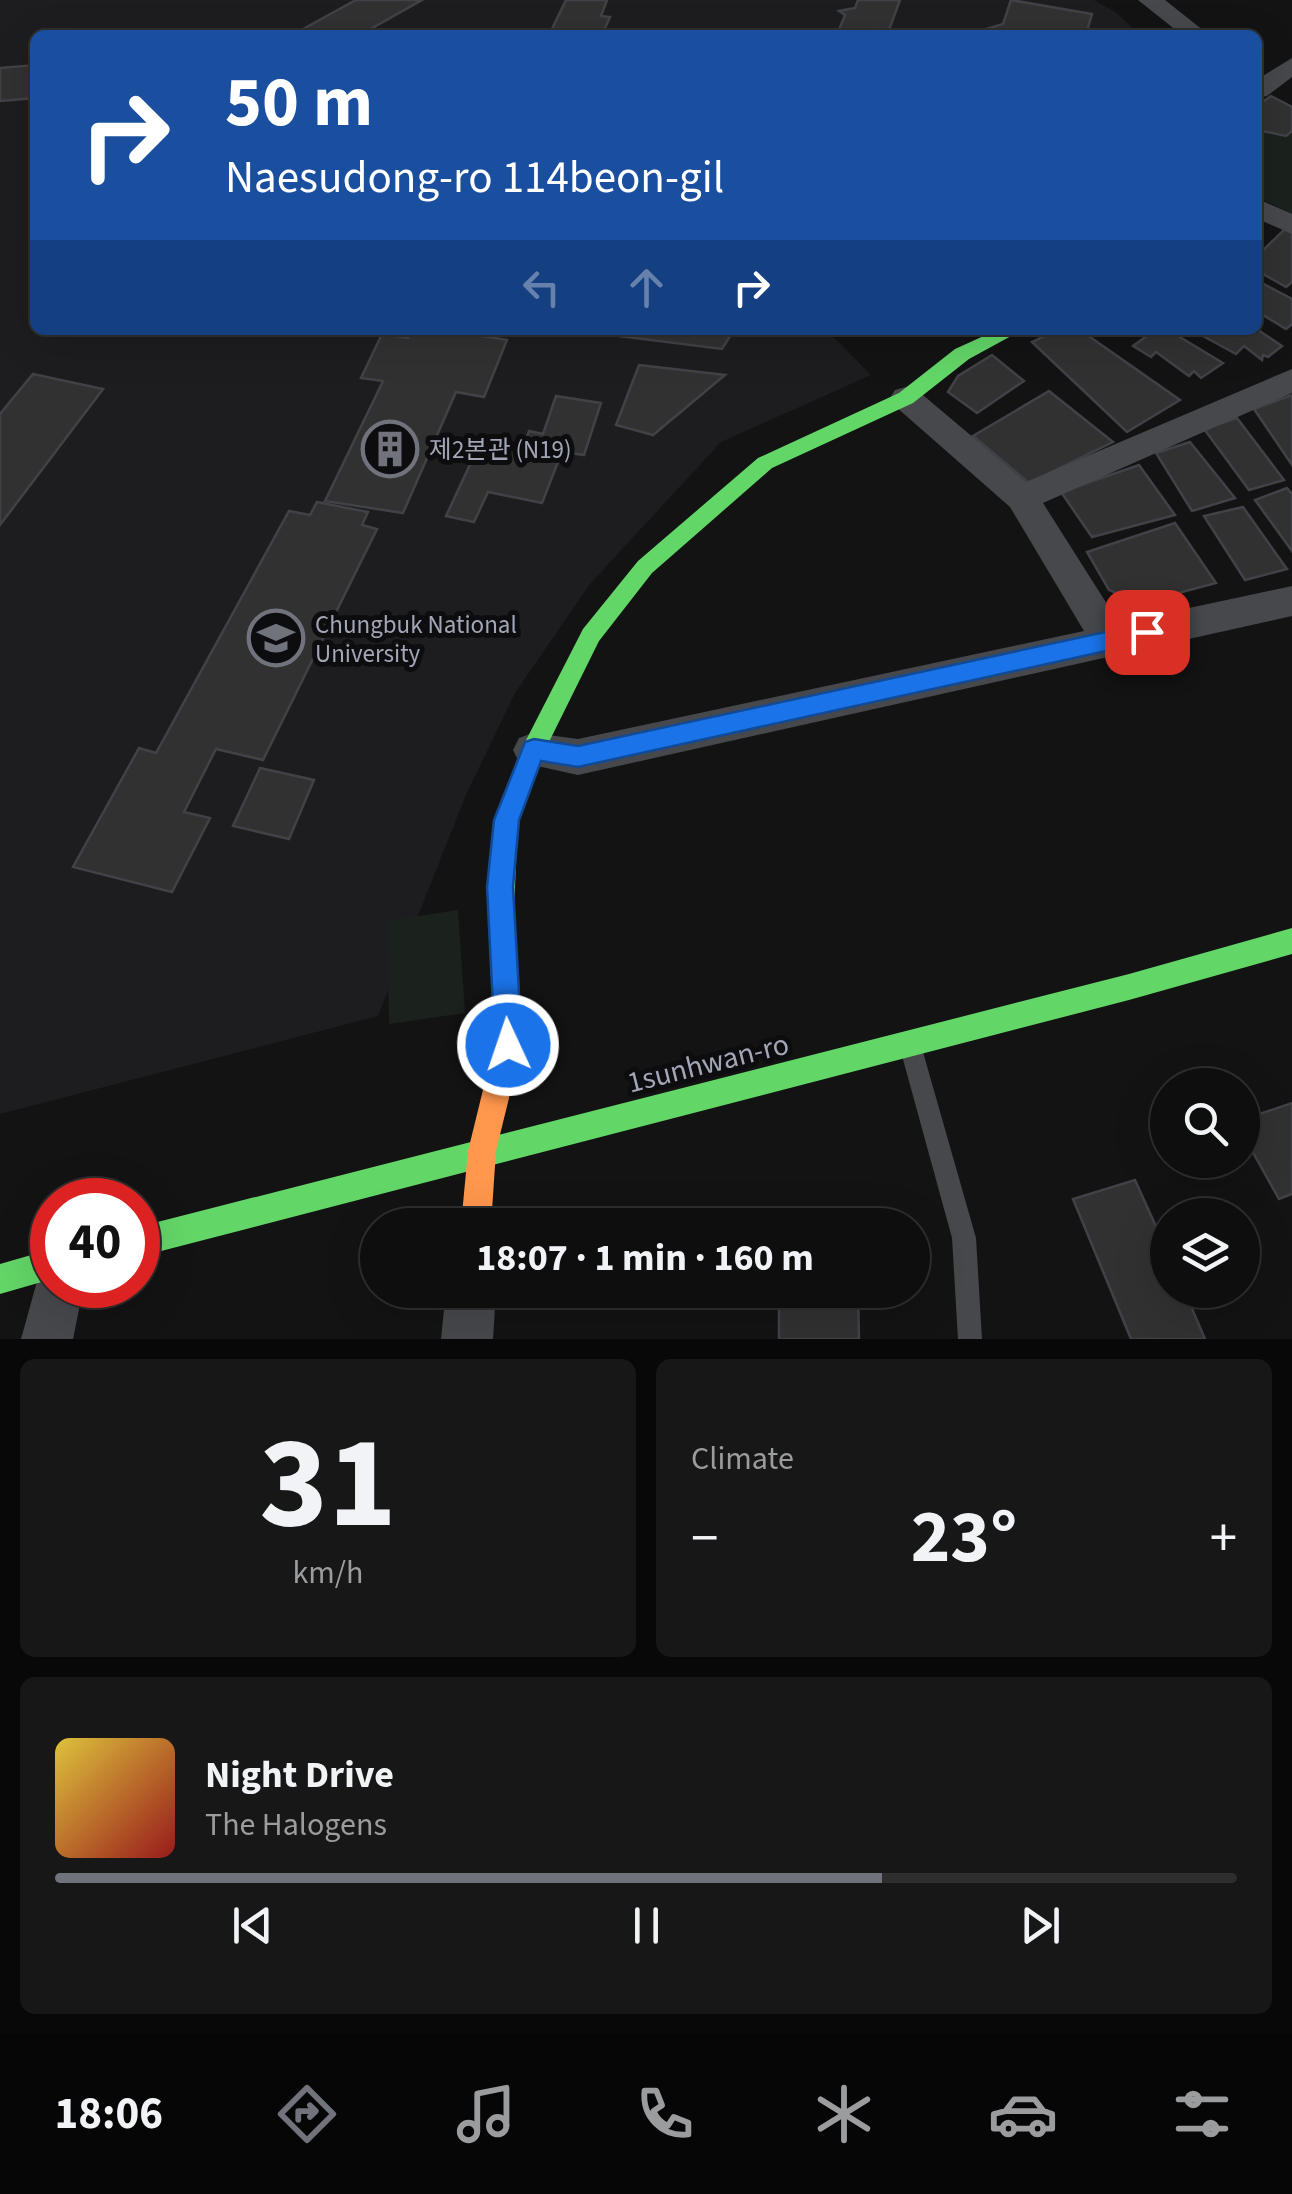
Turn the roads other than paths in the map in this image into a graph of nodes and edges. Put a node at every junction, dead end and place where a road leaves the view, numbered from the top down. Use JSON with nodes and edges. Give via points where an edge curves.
{"nodes":[{"id":1,"x":1150,"y":0,"type":"edge"},
{"id":2,"x":1191,"y":30,"type":"edge"},
{"id":3,"x":1292,"y":66,"type":"edge"},
{"id":4,"x":1262,"y":84,"type":"edge"},
{"id":5,"x":1262,"y":86,"type":"edge"},
{"id":6,"x":1292,"y":96,"type":"edge"},
{"id":7,"x":1262,"y":210,"type":"edge"},
{"id":8,"x":1292,"y":225,"type":"edge"},
{"id":9,"x":1003,"y":335,"type":"edge"},
{"id":10,"x":1292,"y":380,"type":"edge"},
{"id":11,"x":906,"y":398,"type":"junction"},
{"id":12,"x":1022,"y":498,"type":"junction"},
{"id":13,"x":1292,"y":601,"type":"edge"},
{"id":14,"x":1110,"y":640,"type":"junction"},
{"id":15,"x":534,"y":750,"type":"junction"},
{"id":16,"x":1292,"y":941,"type":"edge"},
{"id":17,"x":910,"y":1043,"type":"junction"},
{"id":18,"x":482,"y":1151,"type":"junction"},
{"id":19,"x":477,"y":1208,"type":"edge"},
{"id":20,"x":160,"y":1236,"type":"edge"},
{"id":21,"x":30,"y":1270,"type":"edge"},
{"id":22,"x":0,"y":1279,"type":"edge"},
{"id":23,"x":54,"y":1308,"type":"edge"},
{"id":24,"x":470,"y":1308,"type":"edge"},
{"id":25,"x":47,"y":1339,"type":"edge"},
{"id":26,"x":467,"y":1339,"type":"edge"},
{"id":27,"x":970,"y":1339,"type":"edge"}],
"edges":[{"from":1,"to":2,"type":"street"},
{"from":3,"to":4,"type":"street"},
{"from":5,"to":6,"type":"street"},
{"from":7,"to":8,"type":"street"},
{"from":9,"to":11,"type":"street","via":[[962,354]]},
{"from":10,"to":12,"type":"street"},
{"from":11,"to":12,"type":"street"},
{"from":11,"to":15,"type":"street","via":[[766,464],[645,567],[591,634]]},
{"from":12,"to":14,"type":"street"},
{"from":13,"to":14,"type":"street"},
{"from":14,"to":15,"type":"street","via":[[578,757]]},
{"from":15,"to":18,"type":"street","via":[[506,820],[500,887],[508,1045]]},
{"from":16,"to":17,"type":"street","name":"1sunhwan-ro"},
{"from":17,"to":18,"type":"street","name":"1sunhwan-ro"},
{"from":17,"to":27,"type":"lane","via":[[964,1238]]},
{"from":18,"to":19,"type":"street"},
{"from":18,"to":20,"type":"street","name":"1sunhwan-ro"},
{"from":21,"to":22,"type":"street"},
{"from":23,"to":25,"type":"street"},
{"from":24,"to":26,"type":"street"}]}
